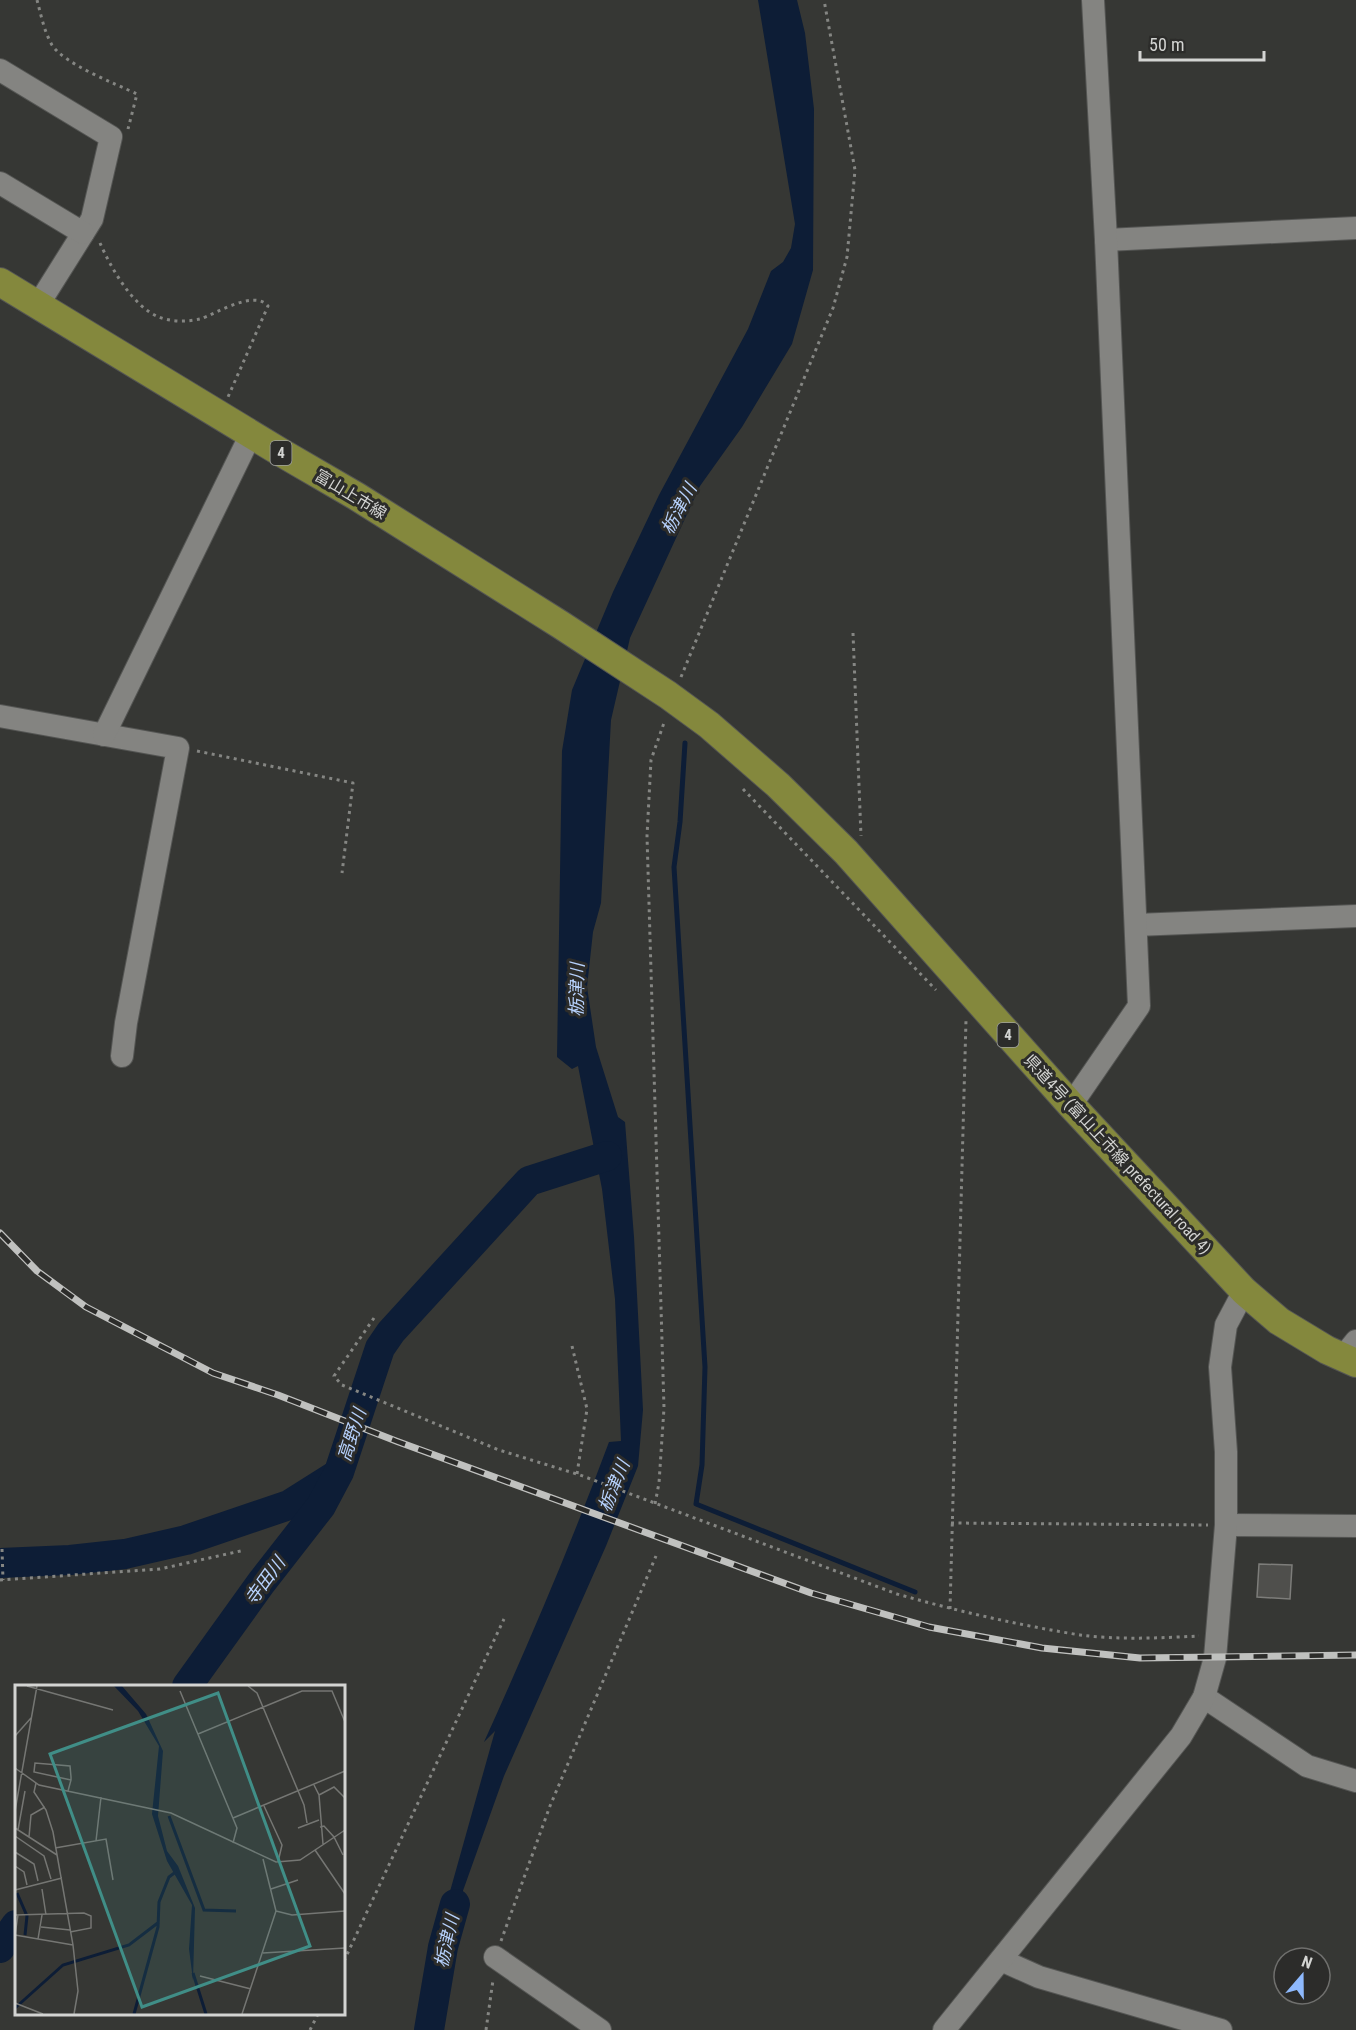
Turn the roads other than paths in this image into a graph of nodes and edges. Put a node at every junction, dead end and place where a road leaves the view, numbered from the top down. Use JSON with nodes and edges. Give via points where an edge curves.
{"nodes":[{"id":1,"x":1093,"y":0,"type":"edge"},
{"id":2,"x":0,"y":70,"type":"edge"},
{"id":3,"x":0,"y":183,"type":"edge"},
{"id":4,"x":1356,"y":228,"type":"edge"},
{"id":5,"x":92,"y":235,"type":"junction"},
{"id":6,"x":1106,"y":240,"type":"junction"},
{"id":7,"x":0,"y":282,"type":"edge"},
{"id":8,"x":38,"y":305,"type":"junction"},
{"id":9,"x":251,"y":434,"type":"junction"},
{"id":10,"x":668,"y":695,"type":"joint"},
{"id":11,"x":0,"y":716,"type":"edge"},
{"id":12,"x":104,"y":735,"type":"junction"},
{"id":13,"x":1356,"y":916,"type":"edge"},
{"id":14,"x":1136,"y":925,"type":"junction"},
{"id":15,"x":122,"y":1056,"type":"dead end"},
{"id":16,"x":1071,"y":1105,"type":"junction"},
{"id":17,"x":1244,"y":1291,"type":"junction"},
{"id":18,"x":1352,"y":1354,"type":"edge"},
{"id":19,"x":1226,"y":1525,"type":"junction"},
{"id":20,"x":1356,"y":1526,"type":"edge"},
{"id":21,"x":1204,"y":1697,"type":"junction"},
{"id":22,"x":1356,"y":1781,"type":"edge"},
{"id":23,"x":495,"y":1957,"type":"road end"},
{"id":24,"x":1001,"y":1960,"type":"junction"},
{"id":25,"x":600,"y":2030,"type":"edge"},
{"id":26,"x":944,"y":2030,"type":"edge"},
{"id":27,"x":1221,"y":2030,"type":"edge"}],
"edges":[{"from":1,"to":6,"type":"street"},
{"from":2,"to":5,"type":"street","via":[[111,137],[92,219]]},
{"from":3,"to":5,"type":"street"},
{"from":4,"to":6,"type":"street"},
{"from":5,"to":8,"type":"street"},
{"from":6,"to":14,"type":"street"},
{"from":7,"to":8,"type":"main road","name":"富山上市線","number":"4"},
{"from":8,"to":9,"type":"main road","name":"富山上市線","number":"4"},
{"from":9,"to":10,"type":"main road","name":"富山上市線","number":"4","via":[[356,496]]},
{"from":9,"to":12,"type":"street"},
{"from":10,"to":16,"type":"main road","name":"県道4号 (富山上市線 prefectural road 4)","number":"4","via":[[778,785],[863,871],[955,993]]},
{"from":11,"to":12,"type":"street"},
{"from":12,"to":15,"type":"street","via":[[178,748]]},
{"from":13,"to":14,"type":"street"},
{"from":14,"to":16,"type":"street","via":[[1139,1006]]},
{"from":16,"to":17,"type":"main road","name":"県道4号 (富山上市線 prefectural road 4)","number":"4"},
{"from":17,"to":18,"type":"main road","name":"県道4号 (富山上市線 prefectural road 4)","number":"4","via":[[1279,1321]]},
{"from":17,"to":19,"type":"street","via":[[1226,1325],[1220,1367]]},
{"from":19,"to":20,"type":"street"},
{"from":19,"to":21,"type":"street","via":[[1215,1658]]},
{"from":21,"to":22,"type":"street","via":[[1307,1766]]},
{"from":21,"to":24,"type":"street","via":[[1181,1736]]},
{"from":23,"to":25,"type":"street"},
{"from":24,"to":26,"type":"street"},
{"from":24,"to":27,"type":"street","via":[[1039,1977]]}]}
